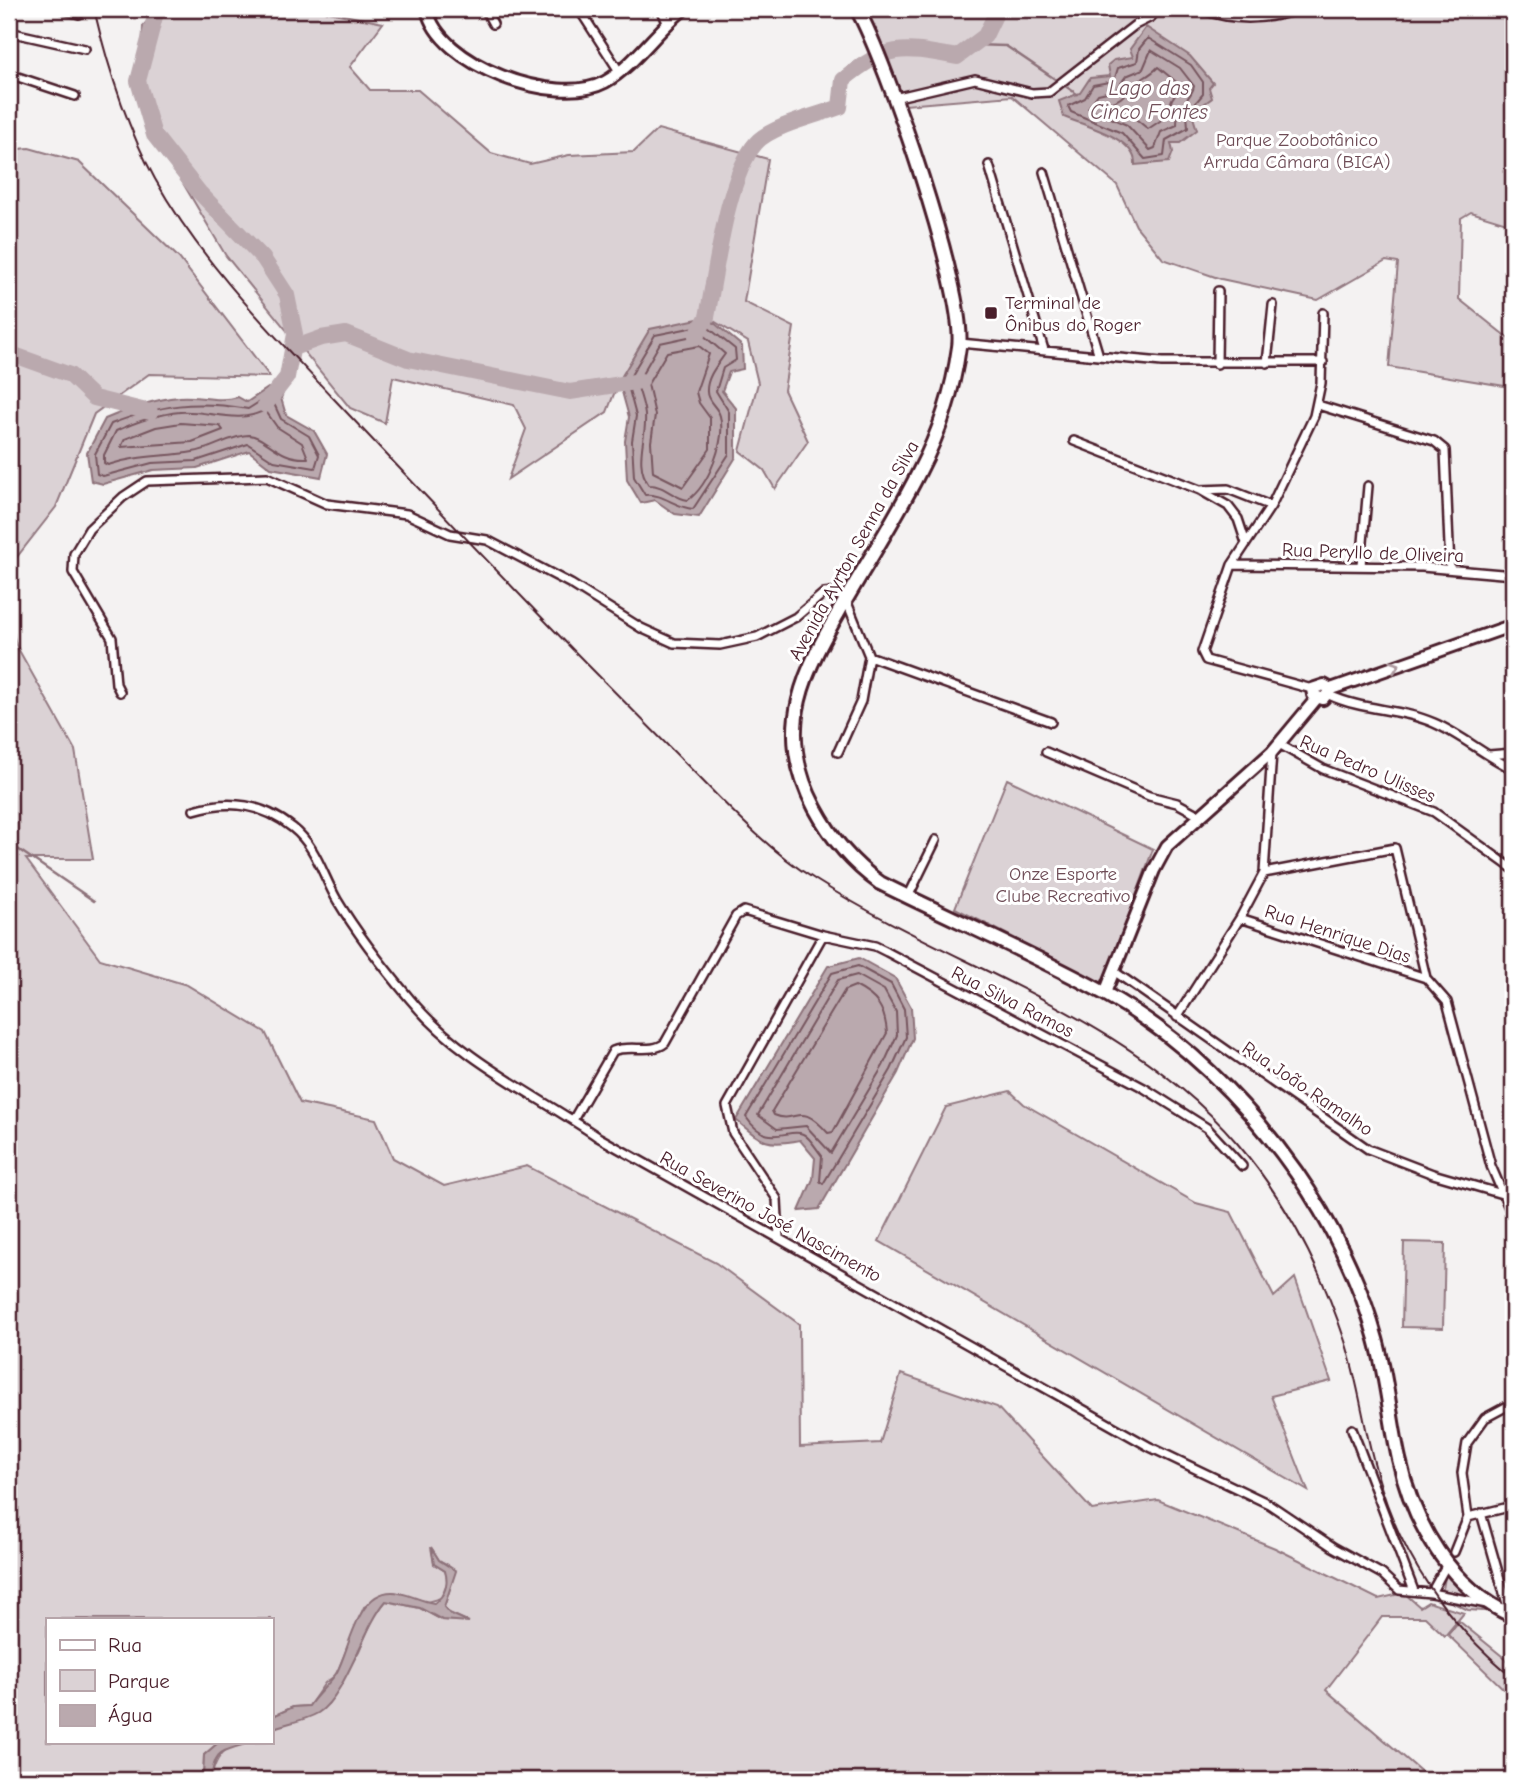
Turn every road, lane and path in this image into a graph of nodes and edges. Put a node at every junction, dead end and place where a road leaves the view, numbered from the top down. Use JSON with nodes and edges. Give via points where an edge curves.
{"nodes":[{"id":1,"x":62,"y":9,"type":"edge"},
{"id":2,"x":427,"y":9,"type":"edge"},
{"id":3,"x":485,"y":9,"type":"edge"},
{"id":4,"x":579,"y":9,"type":"edge"},
{"id":5,"x":661,"y":9,"type":"edge"},
{"id":6,"x":684,"y":9,"type":"edge"},
{"id":7,"x":857,"y":9,"type":"edge"},
{"id":8,"x":1157,"y":9,"type":"edge"},
{"id":9,"x":1201,"y":9,"type":"edge"},
{"id":10,"x":1300,"y":9,"type":"edge"},
{"id":11,"x":79,"y":11,"type":"edge"},
{"id":12,"x":667,"y":22,"type":"junction"},
{"id":13,"x":493,"y":24,"type":"dead end"},
{"id":14,"x":9,"y":32,"type":"edge"},
{"id":15,"x":85,"y":48,"type":"dead end"},
{"id":16,"x":619,"y":71,"type":"junction"},
{"id":17,"x":9,"y":74,"type":"edge"},
{"id":18,"x":75,"y":96,"type":"dead end"},
{"id":19,"x":894,"y":99,"type":"junction"},
{"id":20,"x":989,"y":165,"type":"dead end"},
{"id":21,"x":1044,"y":172,"type":"dead end"},
{"id":22,"x":1218,"y":291,"type":"dead end"},
{"id":23,"x":1273,"y":304,"type":"dead end"},
{"id":24,"x":1323,"y":313,"type":"dead end"},
{"id":25,"x":960,"y":343,"type":"junction"},
{"id":26,"x":1044,"y":350,"type":"junction"},
{"id":27,"x":1099,"y":356,"type":"junction"},
{"id":28,"x":1323,"y":362,"type":"junction"},
{"id":29,"x":1267,"y":363,"type":"junction"},
{"id":30,"x":1217,"y":364,"type":"junction"},
{"id":31,"x":1318,"y":405,"type":"junction"},
{"id":32,"x":1074,"y":440,"type":"dead end"},
{"id":33,"x":1368,"y":486,"type":"dead end"},
{"id":34,"x":1200,"y":490,"type":"junction"},
{"id":35,"x":1271,"y":506,"type":"junction"},
{"id":36,"x":1246,"y":543,"type":"junction"},
{"id":37,"x":1232,"y":565,"type":"junction"},
{"id":38,"x":1361,"y":565,"type":"junction"},
{"id":39,"x":1450,"y":569,"type":"junction"},
{"id":40,"x":1513,"y":575,"type":"edge"},
{"id":41,"x":846,"y":600,"type":"junction"},
{"id":42,"x":1513,"y":625,"type":"edge"},
{"id":43,"x":869,"y":656,"type":"junction"},
{"id":44,"x":120,"y":692,"type":"dead end"},
{"id":45,"x":1330,"y":692,"type":"junction"},
{"id":46,"x":1315,"y":693,"type":"junction"},
{"id":47,"x":1051,"y":722,"type":"dead end"},
{"id":48,"x":1276,"y":748,"type":"junction"},
{"id":49,"x":838,"y":752,"type":"dead end"},
{"id":50,"x":1046,"y":752,"type":"dead end"},
{"id":51,"x":1513,"y":752,"type":"edge"},
{"id":52,"x":1489,"y":755,"type":"junction"},
{"id":53,"x":1513,"y":769,"type":"edge"},
{"id":54,"x":194,"y":810,"type":"dead end"},
{"id":55,"x":1199,"y":815,"type":"junction"},
{"id":56,"x":936,"y":840,"type":"dead end"},
{"id":57,"x":1513,"y":869,"type":"edge"},
{"id":58,"x":1264,"y":873,"type":"junction"},
{"id":59,"x":908,"y":897,"type":"junction"},
{"id":60,"x":1240,"y":918,"type":"junction"},
{"id":61,"x":822,"y":935,"type":"junction"},
{"id":62,"x":1115,"y":972,"type":"junction"},
{"id":63,"x":1426,"y":978,"type":"junction"},
{"id":64,"x":1105,"y":993,"type":"junction"},
{"id":65,"x":1177,"y":1017,"type":"junction"},
{"id":66,"x":573,"y":1120,"type":"junction"},
{"id":67,"x":1242,"y":1166,"type":"dead end"},
{"id":68,"x":1502,"y":1194,"type":"junction"},
{"id":69,"x":1513,"y":1217,"type":"edge"},
{"id":70,"x":779,"y":1237,"type":"junction"},
{"id":71,"x":1513,"y":1360,"type":"edge"},
{"id":72,"x":1513,"y":1393,"type":"edge"},
{"id":73,"x":1513,"y":1403,"type":"edge"},
{"id":74,"x":1352,"y":1429,"type":"dead end"},
{"id":75,"x":1513,"y":1506,"type":"edge"},
{"id":76,"x":1481,"y":1513,"type":"junction"},
{"id":77,"x":1468,"y":1517,"type":"junction"},
{"id":78,"x":1454,"y":1552,"type":"dead end"},
{"id":79,"x":1447,"y":1564,"type":"junction"},
{"id":80,"x":1409,"y":1592,"type":"junction"},
{"id":81,"x":1431,"y":1593,"type":"junction"},
{"id":82,"x":1489,"y":1604,"type":"junction"},
{"id":83,"x":1512,"y":1615,"type":"edge"}],
"edges":[{"from":1,"to":11,"type":"street"},
{"from":2,"to":16,"type":"street","via":[[443,41],[490,71],[564,89],[592,87]]},
{"from":3,"to":13,"type":"street"},
{"from":4,"to":16,"type":"street"},
{"from":5,"to":12,"type":"street"},
{"from":6,"to":12,"type":"street"},
{"from":7,"to":19,"type":"main road","name":"Avenida Ayrton Senna da Silva"},
{"from":8,"to":19,"type":"street","via":[[1057,87],[1041,94],[975,79]]},
{"from":9,"to":10,"type":"street","via":[[1248,20]]},
{"from":12,"to":16,"type":"street"},
{"from":14,"to":15,"type":"street"},
{"from":17,"to":18,"type":"street"},
{"from":19,"to":25,"type":"main road","name":"Avenida Ayrton Senna da Silva","via":[[939,239]]},
{"from":20,"to":26,"type":"street"},
{"from":21,"to":27,"type":"street"},
{"from":22,"to":30,"type":"street"},
{"from":23,"to":29,"type":"street"},
{"from":24,"to":28,"type":"street"},
{"from":25,"to":26,"type":"street"},
{"from":25,"to":41,"type":"main road","name":"Avenida Ayrton Senna da Silva","via":[[936,438]]},
{"from":26,"to":27,"type":"street"},
{"from":27,"to":30,"type":"street"},
{"from":28,"to":29,"type":"street"},
{"from":28,"to":31,"type":"street"},
{"from":29,"to":30,"type":"street"},
{"from":31,"to":35,"type":"street"},
{"from":31,"to":39,"type":"street","via":[[1434,440],[1445,450]]},
{"from":32,"to":34,"type":"street"},
{"from":33,"to":38,"type":"street"},
{"from":34,"to":35,"type":"street","via":[[1228,489]]},
{"from":34,"to":36,"type":"street","via":[[1228,506]]},
{"from":35,"to":36,"type":"street"},
{"from":36,"to":37,"type":"street"},
{"from":37,"to":38,"type":"street","name":"Rua Peryllo de Oliveira"},
{"from":37,"to":46,"type":"street","via":[[1203,657]]},
{"from":38,"to":39,"type":"street","name":"Rua Peryllo de Oliveira"},
{"from":39,"to":40,"type":"street","name":"Rua Peryllo de Oliveira"},
{"from":41,"to":43,"type":"street"},
{"from":41,"to":44,"type":"street","via":[[828,592],[796,617],[757,637],[691,646],[641,628],[487,540],[450,534],[407,514],[327,503],[267,477],[155,479],[139,485],[89,529],[72,563],[78,584],[112,638]]},
{"from":41,"to":59,"type":"main road","name":"Avenida Ayrton Senna da Silva","via":[[806,673],[796,715],[797,752],[806,792],[825,827],[860,869]]},
{"from":45,"to":42,"type":"street","one_way":true},
{"from":43,"to":47,"type":"street"},
{"from":43,"to":49,"type":"street","via":[[860,701]]},
{"from":45,"to":46,"type":"street","via":[[1324,685]]},
{"from":45,"to":52,"type":"street","via":[[1358,706],[1406,713],[1435,723]]},
{"from":46,"to":48,"type":"street"},
{"from":48,"to":55,"type":"street"},
{"from":48,"to":57,"type":"street","name":"Rua Pedro Ulisses","via":[[1434,813]]},
{"from":48,"to":58,"type":"street"},
{"from":50,"to":55,"type":"street"},
{"from":51,"to":52,"type":"street"},
{"from":52,"to":53,"type":"street"},
{"from":54,"to":66,"type":"street","name":"Rua Severino José Nascimento","via":[[241,803],[294,829],[312,848],[349,919],[412,1002],[480,1063]]},
{"from":55,"to":62,"type":"street","via":[[1159,856]]},
{"from":56,"to":59,"type":"street"},
{"from":58,"to":60,"type":"street"},
{"from":58,"to":63,"type":"street","via":[[1395,848]]},
{"from":59,"to":64,"type":"main road","name":"Avenida Ayrton Senna da Silva"},
{"from":60,"to":63,"type":"street","name":"Rua Henrique Dias"},
{"from":60,"to":65,"type":"street"},
{"from":61,"to":66,"type":"street","name":"Rua Silva Ramos","via":[[744,911],[736,916],[665,1043],[613,1051]]},
{"from":61,"to":67,"type":"street","name":"Rua Silva Ramos","via":[[875,946],[1144,1088],[1207,1128]]},
{"from":61,"to":70,"type":"street","via":[[727,1106],[733,1133],[777,1199]]},
{"from":62,"to":64,"type":"street"},
{"from":62,"to":65,"type":"street","name":"Rua João Ramalho"},
{"from":63,"to":68,"type":"street","via":[[1447,1002]]},
{"from":64,"to":79,"type":"main road","name":"Avenida Ayrton Senna da Silva","via":[[1216,1078],[1297,1173],[1331,1229],[1357,1283],[1376,1339],[1402,1474],[1422,1522]]},
{"from":65,"to":68,"type":"street","name":"Rua João Ramalho","via":[[1368,1149]]},
{"from":66,"to":70,"type":"street","name":"Rua Severino José Nascimento"},
{"from":68,"to":69,"type":"street"},
{"from":70,"to":80,"type":"street","name":"Rua Severino José Nascimento","via":[[1160,1452],[1269,1504]]},
{"from":71,"to":72,"type":"street"},
{"from":73,"to":77,"type":"street","via":[[1485,1418],[1467,1443],[1462,1473]]},
{"from":74,"to":80,"type":"street"},
{"from":75,"to":76,"type":"street"},
{"from":76,"to":77,"type":"street"},
{"from":76,"to":83,"type":"street"},
{"from":77,"to":78,"type":"street"},
{"from":79,"to":81,"type":"street"},
{"from":79,"to":82,"type":"main road","name":"Avenida Ayrton Senna da Silva"},
{"from":80,"to":81,"type":"street"},
{"from":81,"to":82,"type":"street"},
{"from":82,"to":83,"type":"main road","name":"Avenida Ayrton Senna da Silva"}]}
